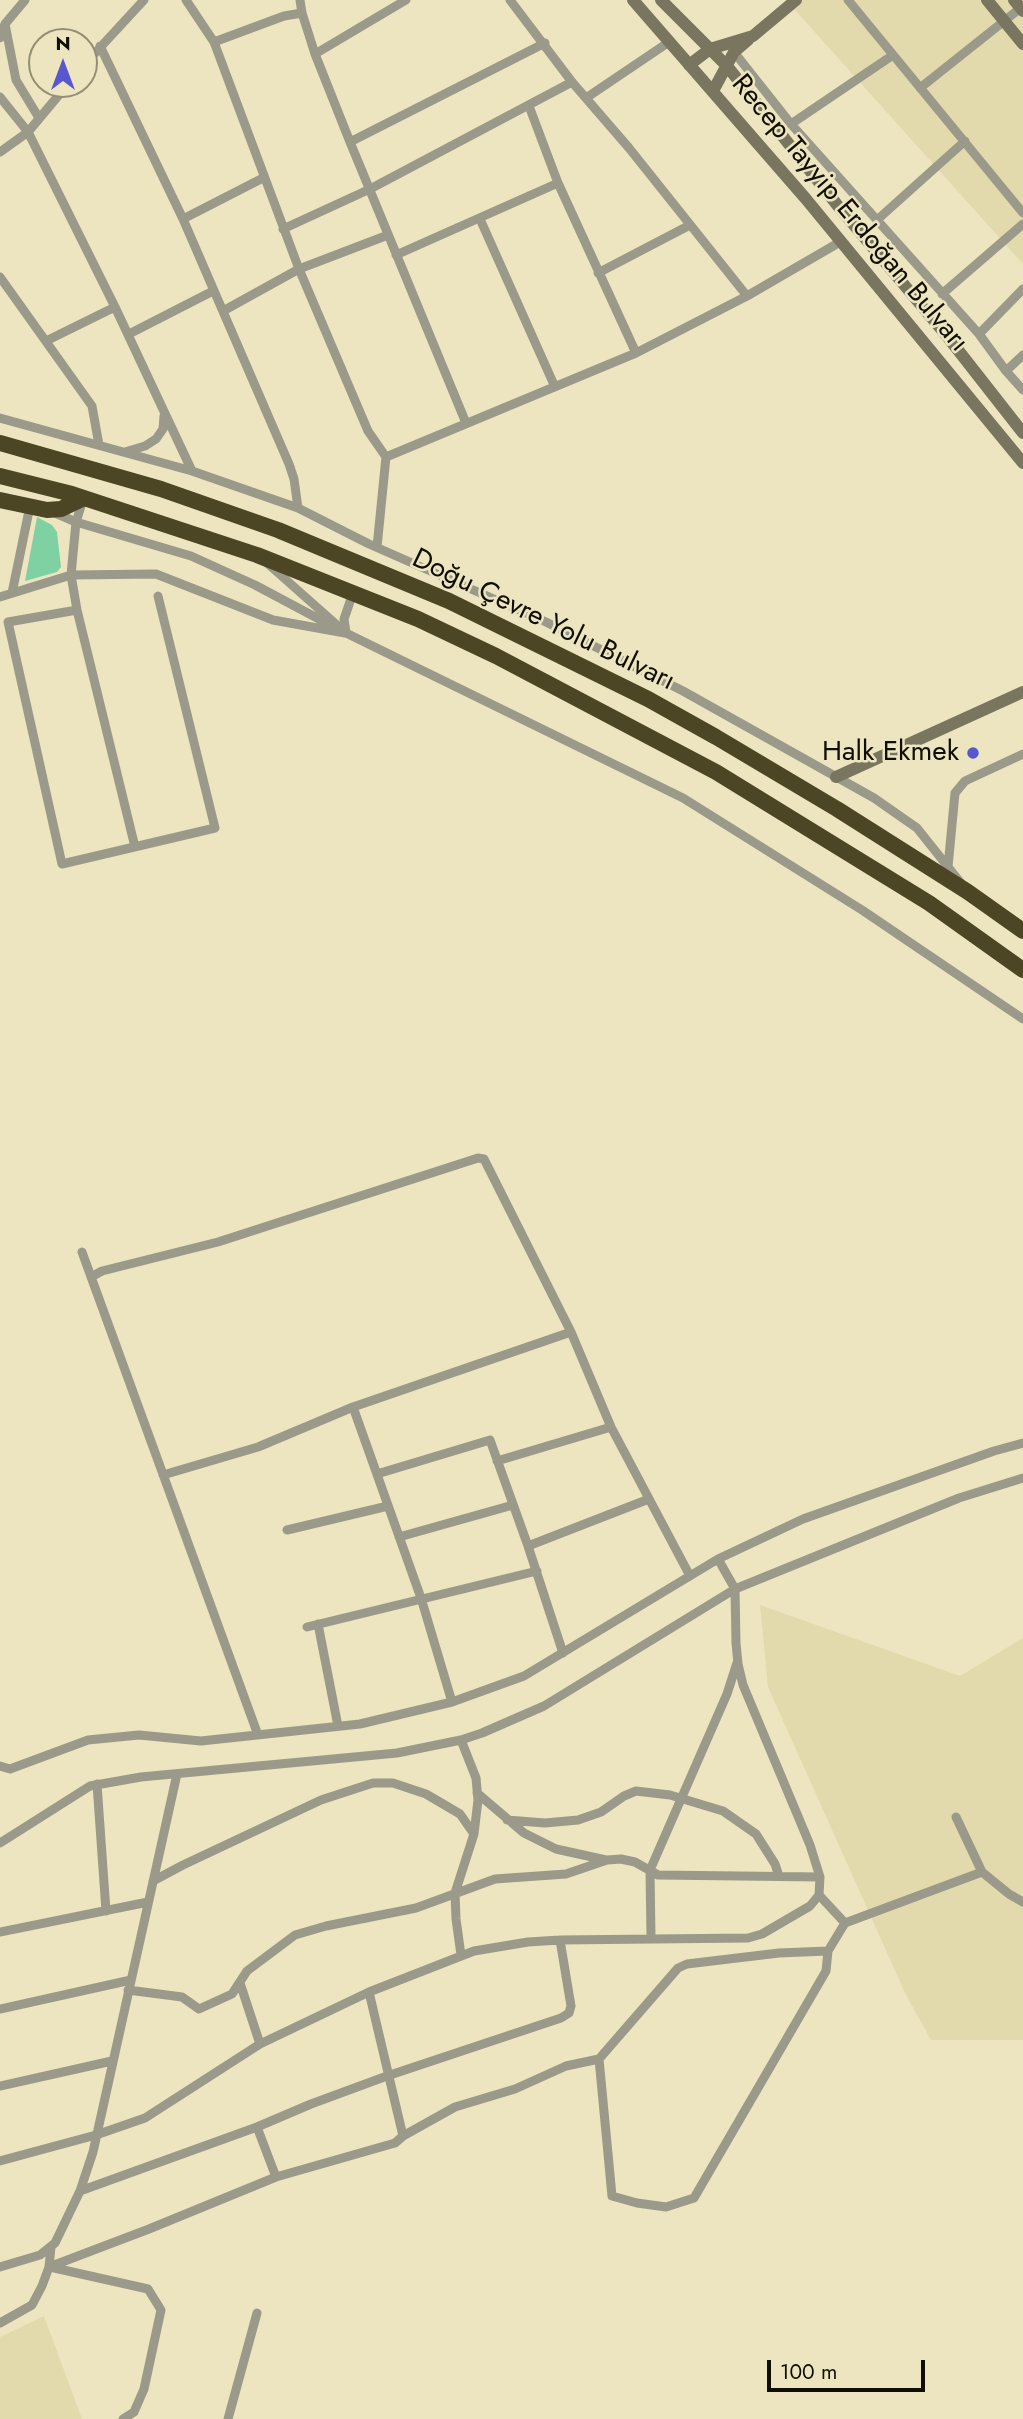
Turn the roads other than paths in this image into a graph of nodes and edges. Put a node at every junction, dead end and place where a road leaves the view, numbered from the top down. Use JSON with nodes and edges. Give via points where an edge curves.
{"nodes":[{"id":1,"x":25,"y":0,"type":"edge"},
{"id":2,"x":144,"y":0,"type":"edge"},
{"id":3,"x":187,"y":0,"type":"edge"},
{"id":4,"x":300,"y":0,"type":"edge"},
{"id":5,"x":406,"y":0,"type":"edge"},
{"id":6,"x":510,"y":0,"type":"edge"},
{"id":7,"x":633,"y":0,"type":"edge"},
{"id":8,"x":661,"y":0,"type":"edge"},
{"id":9,"x":796,"y":0,"type":"edge"},
{"id":10,"x":848,"y":0,"type":"edge"},
{"id":11,"x":987,"y":0,"type":"edge"},
{"id":12,"x":1020,"y":6,"type":"edge"},
{"id":13,"x":302,"y":13,"type":"junction"},
{"id":14,"x":1005,"y":22,"type":"junction"},
{"id":15,"x":5,"y":24,"type":"junction"},
{"id":16,"x":754,"y":36,"type":"junction"},
{"id":17,"x":0,"y":38,"type":"edge"},
{"id":18,"x":669,"y":42,"type":"junction"},
{"id":19,"x":214,"y":43,"type":"junction"},
{"id":20,"x":545,"y":43,"type":"junction"},
{"id":21,"x":1023,"y":44,"type":"edge"},
{"id":22,"x":100,"y":46,"type":"junction"},
{"id":23,"x":98,"y":48,"type":"edge"},
{"id":24,"x":710,"y":49,"type":"junction"},
{"id":25,"x":734,"y":52,"type":"junction"},
{"id":26,"x":316,"y":54,"type":"junction"},
{"id":27,"x":893,"y":55,"type":"junction"},
{"id":28,"x":689,"y":65,"type":"junction"},
{"id":29,"x":727,"y":66,"type":"junction"},
{"id":30,"x":572,"y":82,"type":"junction"},
{"id":31,"x":920,"y":88,"type":"junction"},
{"id":32,"x":713,"y":91,"type":"junction"},
{"id":33,"x":0,"y":97,"type":"edge"},
{"id":34,"x":586,"y":97,"type":"junction"},
{"id":35,"x":56,"y":98,"type":"edge"},
{"id":36,"x":529,"y":106,"type":"junction"},
{"id":37,"x":39,"y":118,"type":"junction"},
{"id":38,"x":791,"y":124,"type":"junction"},
{"id":39,"x":28,"y":132,"type":"junction"},
{"id":40,"x":965,"y":141,"type":"junction"},
{"id":41,"x":350,"y":142,"type":"junction"},
{"id":42,"x":0,"y":152,"type":"edge"},
{"id":43,"x":263,"y":178,"type":"junction"},
{"id":44,"x":558,"y":183,"type":"junction"},
{"id":45,"x":370,"y":189,"type":"junction"},
{"id":46,"x":1023,"y":213,"type":"edge"},
{"id":47,"x":183,"y":219,"type":"junction"},
{"id":48,"x":480,"y":219,"type":"junction"},
{"id":49,"x":877,"y":220,"type":"junction"},
{"id":50,"x":1023,"y":224,"type":"edge"},
{"id":51,"x":690,"y":225,"type":"junction"},
{"id":52,"x":283,"y":229,"type":"junction"},
{"id":53,"x":388,"y":235,"type":"junction"},
{"id":54,"x":840,"y":242,"type":"junction"},
{"id":55,"x":396,"y":255,"type":"junction"},
{"id":56,"x":299,"y":269,"type":"junction"},
{"id":57,"x":598,"y":273,"type":"junction"},
{"id":58,"x":0,"y":277,"type":"edge"},
{"id":59,"x":1023,"y":289,"type":"edge"},
{"id":60,"x":213,"y":291,"type":"junction"},
{"id":61,"x":942,"y":293,"type":"junction"},
{"id":62,"x":747,"y":296,"type":"junction"},
{"id":63,"x":115,"y":307,"type":"junction"},
{"id":64,"x":223,"y":311,"type":"junction"},
{"id":65,"x":128,"y":334,"type":"junction"},
{"id":66,"x":979,"y":334,"type":"junction"},
{"id":67,"x":46,"y":341,"type":"junction"},
{"id":68,"x":636,"y":353,"type":"junction"},
{"id":69,"x":1023,"y":355,"type":"edge"},
{"id":70,"x":1006,"y":371,"type":"junction"},
{"id":71,"x":555,"y":387,"type":"junction"},
{"id":72,"x":1023,"y":390,"type":"edge"},
{"id":73,"x":164,"y":414,"type":"junction"},
{"id":74,"x":0,"y":418,"type":"edge"},
{"id":75,"x":466,"y":423,"type":"junction"},
{"id":76,"x":1023,"y":433,"type":"edge"},
{"id":77,"x":0,"y":443,"type":"edge"},
{"id":78,"x":99,"y":445,"type":"junction"},
{"id":79,"x":125,"y":452,"type":"junction"},
{"id":80,"x":386,"y":457,"type":"junction"},
{"id":81,"x":1023,"y":463,"type":"edge"},
{"id":82,"x":192,"y":471,"type":"junction"},
{"id":83,"x":0,"y":475,"type":"edge"},
{"id":84,"x":84,"y":498,"type":"junction"},
{"id":85,"x":0,"y":500,"type":"edge"},
{"id":86,"x":39,"y":508,"type":"junction"},
{"id":87,"x":298,"y":508,"type":"junction"},
{"id":88,"x":76,"y":522,"type":"junction"},
{"id":89,"x":377,"y":547,"type":"junction"},
{"id":90,"x":257,"y":555,"type":"junction"},
{"id":91,"x":71,"y":575,"type":"junction"},
{"id":92,"x":12,"y":593,"type":"junction"},
{"id":93,"x":353,"y":593,"type":"junction"},
{"id":94,"x":158,"y":596,"type":"dead end"},
{"id":95,"x":0,"y":597,"type":"edge"},
{"id":96,"x":77,"y":610,"type":"junction"},
{"id":97,"x":346,"y":634,"type":"junction"},
{"id":98,"x":1023,"y":692,"type":"edge"},
{"id":99,"x":1023,"y":754,"type":"edge"},
{"id":100,"x":836,"y":777,"type":"junction"},
{"id":101,"x":135,"y":847,"type":"junction"},
{"id":102,"x":948,"y":867,"type":"junction"},
{"id":103,"x":968,"y":892,"type":"junction"},
{"id":104,"x":1023,"y":931,"type":"edge"},
{"id":105,"x":1023,"y":970,"type":"edge"},
{"id":106,"x":1023,"y":1019,"type":"edge"},
{"id":107,"x":82,"y":1252,"type":"dead end"},
{"id":108,"x":91,"y":1277,"type":"junction"},
{"id":109,"x":571,"y":1332,"type":"junction"},
{"id":110,"x":353,"y":1407,"type":"junction"},
{"id":111,"x":611,"y":1427,"type":"junction"},
{"id":112,"x":1023,"y":1443,"type":"edge"},
{"id":113,"x":498,"y":1461,"type":"junction"},
{"id":114,"x":377,"y":1474,"type":"junction"},
{"id":115,"x":163,"y":1475,"type":"junction"},
{"id":116,"x":1023,"y":1478,"type":"edge"},
{"id":117,"x":649,"y":1499,"type":"junction"},
{"id":118,"x":513,"y":1505,"type":"junction"},
{"id":119,"x":388,"y":1506,"type":"junction"},
{"id":120,"x":287,"y":1530,"type":"dead end"},
{"id":121,"x":399,"y":1537,"type":"junction"},
{"id":122,"x":528,"y":1546,"type":"junction"},
{"id":123,"x":718,"y":1559,"type":"junction"},
{"id":124,"x":537,"y":1571,"type":"junction"},
{"id":125,"x":690,"y":1576,"type":"junction"},
{"id":126,"x":735,"y":1589,"type":"junction"},
{"id":127,"x":421,"y":1598,"type":"junction"},
{"id":128,"x":563,"y":1653,"type":"junction"},
{"id":129,"x":737,"y":1661,"type":"junction"},
{"id":130,"x":452,"y":1702,"type":"junction"},
{"id":131,"x":338,"y":1727,"type":"junction"},
{"id":132,"x":258,"y":1735,"type":"junction"},
{"id":133,"x":461,"y":1740,"type":"junction"},
{"id":134,"x":0,"y":1766,"type":"edge"},
{"id":135,"x":177,"y":1774,"type":"junction"},
{"id":136,"x":97,"y":1784,"type":"junction"},
{"id":137,"x":477,"y":1793,"type":"junction"},
{"id":138,"x":681,"y":1799,"type":"junction"},
{"id":139,"x":956,"y":1816,"type":"dead end"},
{"id":140,"x":507,"y":1820,"type":"junction"},
{"id":141,"x":474,"y":1834,"type":"junction"},
{"id":142,"x":0,"y":1843,"type":"edge"},
{"id":143,"x":607,"y":1860,"type":"junction"},
{"id":144,"x":650,"y":1870,"type":"junction"},
{"id":145,"x":982,"y":1872,"type":"junction"},
{"id":146,"x":779,"y":1876,"type":"junction"},
{"id":147,"x":820,"y":1877,"type":"junction"},
{"id":148,"x":153,"y":1881,"type":"junction"},
{"id":149,"x":456,"y":1893,"type":"junction"},
{"id":150,"x":819,"y":1895,"type":"junction"},
{"id":151,"x":148,"y":1902,"type":"junction"},
{"id":152,"x":1023,"y":1902,"type":"edge"},
{"id":153,"x":106,"y":1911,"type":"junction"},
{"id":154,"x":845,"y":1923,"type":"junction"},
{"id":155,"x":0,"y":1932,"type":"edge"},
{"id":156,"x":651,"y":1938,"type":"junction"},
{"id":157,"x":560,"y":1940,"type":"junction"},
{"id":158,"x":828,"y":1951,"type":"junction"},
{"id":159,"x":461,"y":1955,"type":"junction"},
{"id":160,"x":131,"y":1980,"type":"junction"},
{"id":161,"x":240,"y":1983,"type":"junction"},
{"id":162,"x":128,"y":1990,"type":"junction"},
{"id":163,"x":369,"y":1992,"type":"junction"},
{"id":164,"x":0,"y":2009,"type":"edge"},
{"id":165,"x":260,"y":2044,"type":"junction"},
{"id":166,"x":599,"y":2059,"type":"junction"},
{"id":167,"x":112,"y":2061,"type":"junction"},
{"id":168,"x":387,"y":2076,"type":"junction"},
{"id":169,"x":0,"y":2086,"type":"edge"},
{"id":170,"x":257,"y":2127,"type":"junction"},
{"id":171,"x":96,"y":2135,"type":"junction"},
{"id":172,"x":403,"y":2136,"type":"junction"},
{"id":173,"x":0,"y":2161,"type":"edge"},
{"id":174,"x":276,"y":2177,"type":"junction"},
{"id":175,"x":80,"y":2191,"type":"junction"},
{"id":176,"x":51,"y":2246,"type":"junction"},
{"id":177,"x":0,"y":2267,"type":"edge"},
{"id":178,"x":48,"y":2267,"type":"junction"},
{"id":179,"x":257,"y":2314,"type":"dead end"},
{"id":180,"x":0,"y":2323,"type":"edge"},
{"id":181,"x":128,"y":2418,"type":"edge"},
{"id":182,"x":228,"y":2419,"type":"edge"}],
"edges":[{"from":1,"to":15,"type":"street"},
{"from":2,"to":22,"type":"street"},
{"from":3,"to":19,"type":"street"},
{"from":4,"to":13,"type":"street"},
{"from":5,"to":26,"type":"street"},
{"from":6,"to":20,"type":"street"},
{"from":7,"to":18,"type":"main road","name":"Recep Tayyip Erdoğan Bulvarı"},
{"from":8,"to":24,"type":"main road","name":"Recep Tayyip Erdoğan Bulvarı"},
{"from":9,"to":16,"type":"main road"},
{"from":10,"to":27,"type":"street"},
{"from":11,"to":14,"type":"main road"},
{"from":12,"to":14,"type":"street"},
{"from":13,"to":19,"type":"street"},
{"from":13,"to":26,"type":"street"},
{"from":14,"to":21,"type":"main road"},
{"from":14,"to":31,"type":"street"},
{"from":15,"to":17,"type":"street"},
{"from":15,"to":37,"type":"street","via":[[16,80]]},
{"from":16,"to":24,"type":"main road"},
{"from":16,"to":25,"type":"main road"},
{"from":18,"to":28,"type":"main road","name":"Recep Tayyip Erdoğan Bulvarı"},
{"from":18,"to":34,"type":"street"},
{"from":19,"to":43,"type":"street"},
{"from":20,"to":30,"type":"street"},
{"from":20,"to":41,"type":"street"},
{"from":22,"to":23,"type":"street"},
{"from":22,"to":47,"type":"street"},
{"from":24,"to":28,"type":"main road"},
{"from":24,"to":29,"type":"main road","name":"Recep Tayyip Erdoğan Bulvarı"},
{"from":25,"to":29,"type":"main road"},
{"from":25,"to":38,"type":"street"},
{"from":26,"to":41,"type":"street"},
{"from":27,"to":31,"type":"street"},
{"from":27,"to":38,"type":"street"},
{"from":28,"to":32,"type":"main road","name":"Recep Tayyip Erdoğan Bulvarı"},
{"from":29,"to":32,"type":"main road"},
{"from":29,"to":76,"type":"main road","name":"Recep Tayyip Erdoğan Bulvarı"},
{"from":30,"to":34,"type":"street"},
{"from":30,"to":36,"type":"street"},
{"from":31,"to":40,"type":"street"},
{"from":32,"to":54,"type":"main road","name":"Recep Tayyip Erdoğan Bulvarı"},
{"from":33,"to":39,"type":"street"},
{"from":34,"to":51,"type":"street"},
{"from":35,"to":37,"type":"street"},
{"from":36,"to":44,"type":"street"},
{"from":36,"to":45,"type":"street"},
{"from":37,"to":39,"type":"street"},
{"from":38,"to":49,"type":"street"},
{"from":39,"to":42,"type":"street"},
{"from":39,"to":63,"type":"street"},
{"from":40,"to":46,"type":"street"},
{"from":40,"to":49,"type":"street"},
{"from":41,"to":45,"type":"street"},
{"from":43,"to":47,"type":"street"},
{"from":43,"to":52,"type":"street"},
{"from":44,"to":48,"type":"street"},
{"from":44,"to":57,"type":"street"},
{"from":45,"to":52,"type":"street"},
{"from":45,"to":53,"type":"street"},
{"from":47,"to":60,"type":"street"},
{"from":48,"to":55,"type":"street"},
{"from":48,"to":71,"type":"street"},
{"from":49,"to":61,"type":"street"},
{"from":50,"to":61,"type":"street"},
{"from":51,"to":57,"type":"street"},
{"from":51,"to":62,"type":"street"},
{"from":52,"to":56,"type":"street"},
{"from":53,"to":55,"type":"street"},
{"from":53,"to":56,"type":"street"},
{"from":54,"to":62,"type":"street"},
{"from":54,"to":81,"type":"main road","name":"Recep Tayyip Erdoğan Bulvarı"},
{"from":55,"to":75,"type":"street"},
{"from":56,"to":64,"type":"street"},
{"from":56,"to":80,"type":"street","via":[[368,430]]},
{"from":57,"to":68,"type":"street"},
{"from":58,"to":67,"type":"street"},
{"from":59,"to":66,"type":"street"},
{"from":60,"to":64,"type":"street"},
{"from":60,"to":65,"type":"street"},
{"from":61,"to":66,"type":"street"},
{"from":62,"to":68,"type":"street"},
{"from":63,"to":65,"type":"street"},
{"from":63,"to":67,"type":"street"},
{"from":64,"to":87,"type":"street","via":[[289,464]]},
{"from":65,"to":73,"type":"street"},
{"from":66,"to":70,"type":"street"},
{"from":67,"to":78,"type":"street","via":[[92,406]]},
{"from":68,"to":71,"type":"street"},
{"from":69,"to":70,"type":"street"},
{"from":70,"to":72,"type":"street"},
{"from":71,"to":75,"type":"street"},
{"from":73,"to":79,"type":"street","via":[[163,429],[156,439]]},
{"from":73,"to":82,"type":"street"},
{"from":74,"to":78,"type":"street"},
{"from":75,"to":80,"type":"street"},
{"from":77,"to":103,"type":"highway","name":"Doğu Çevre Yolu Bulvarı","via":[[160,489],[278,530],[449,601],[716,737]]},
{"from":78,"to":79,"type":"street"},
{"from":79,"to":82,"type":"street"},
{"from":80,"to":89,"type":"street"},
{"from":82,"to":87,"type":"street"},
{"from":83,"to":84,"type":"highway","name":"Doğu Çevre Yolu Bulvarı"},
{"from":84,"to":86,"type":"highway","via":[[61,509]]},
{"from":84,"to":88,"type":"street"},
{"from":84,"to":90,"type":"highway","name":"Doğu Çevre Yolu Bulvarı"},
{"from":85,"to":86,"type":"highway"},
{"from":86,"to":88,"type":"street"},
{"from":86,"to":92,"type":"street"},
{"from":87,"to":89,"type":"street"},
{"from":88,"to":91,"type":"street"},
{"from":88,"to":97,"type":"street","via":[[191,556]]},
{"from":89,"to":100,"type":"street","via":[[546,622],[683,691]]},
{"from":90,"to":93,"type":"highway","name":"Doğu Çevre Yolu Bulvarı"},
{"from":90,"to":97,"type":"street","name":"Doğu Çevre Yolu Bulvarı"},
{"from":91,"to":92,"type":"street"},
{"from":91,"to":96,"type":"street"},
{"from":91,"to":97,"type":"street","via":[[156,573],[273,620]]},
{"from":92,"to":95,"type":"street"},
{"from":93,"to":97,"type":"street","via":[[344,619]]},
{"from":93,"to":105,"type":"highway","name":"Doğu Çevre Yolu Bulvarı","via":[[496,656],[716,772],[929,903]]},
{"from":94,"to":101,"type":"street","via":[[215,828]]},
{"from":96,"to":101,"type":"street"},
{"from":96,"to":101,"type":"street","via":[[8,622],[62,864]]},
{"from":97,"to":106,"type":"street","name":"Doğu Çevre Yolu Bulvarı","via":[[683,798],[862,910]]},
{"from":98,"to":100,"type":"main road"},
{"from":99,"to":102,"type":"street","via":[[965,781],[955,793]]},
{"from":100,"to":102,"type":"street","via":[[917,828]]},
{"from":102,"to":103,"type":"street"},
{"from":103,"to":104,"type":"highway","name":"Doğu Çevre Yolu Bulvarı"},
{"from":107,"to":108,"type":"street"},
{"from":108,"to":109,"type":"street","via":[[218,1242],[478,1158],[484,1159]]},
{"from":108,"to":115,"type":"street"},
{"from":109,"to":110,"type":"street"},
{"from":109,"to":111,"type":"street"},
{"from":110,"to":114,"type":"street"},
{"from":110,"to":115,"type":"street","via":[[258,1447]]},
{"from":111,"to":113,"type":"street"},
{"from":111,"to":117,"type":"street"},
{"from":112,"to":123,"type":"street","via":[[803,1519]]},
{"from":113,"to":114,"type":"street","via":[[490,1440]]},
{"from":113,"to":118,"type":"street"},
{"from":114,"to":119,"type":"street"},
{"from":115,"to":132,"type":"street"},
{"from":116,"to":126,"type":"street","via":[[959,1498]]},
{"from":117,"to":122,"type":"street"},
{"from":117,"to":125,"type":"street"},
{"from":118,"to":121,"type":"street"},
{"from":118,"to":122,"type":"street"},
{"from":119,"to":120,"type":"street"},
{"from":119,"to":121,"type":"street"},
{"from":121,"to":127,"type":"street"},
{"from":122,"to":124,"type":"street"},
{"from":123,"to":125,"type":"street"},
{"from":123,"to":126,"type":"street"},
{"from":124,"to":127,"type":"street"},
{"from":124,"to":128,"type":"street"},
{"from":125,"to":128,"type":"street"},
{"from":126,"to":129,"type":"street"},
{"from":126,"to":133,"type":"street","via":[[544,1706]]},
{"from":127,"to":130,"type":"street"},
{"from":127,"to":131,"type":"street","via":[[313,1626]]},
{"from":128,"to":130,"type":"street","via":[[524,1676]]},
{"from":129,"to":138,"type":"street","via":[[727,1695]]},
{"from":129,"to":147,"type":"street"},
{"from":130,"to":131,"type":"street"},
{"from":131,"to":132,"type":"street"},
{"from":132,"to":134,"type":"street","via":[[201,1741],[139,1735],[88,1740],[10,1769]]},
{"from":133,"to":135,"type":"street","via":[[397,1753]]},
{"from":133,"to":137,"type":"street"},
{"from":135,"to":136,"type":"street"},
{"from":135,"to":148,"type":"street"},
{"from":136,"to":142,"type":"street"},
{"from":136,"to":153,"type":"street"},
{"from":137,"to":140,"type":"street"},
{"from":137,"to":141,"type":"street"},
{"from":138,"to":140,"type":"street","via":[[636,1791],[578,1820],[545,1824]]},
{"from":138,"to":144,"type":"street"},
{"from":138,"to":146,"type":"street","via":[[723,1811],[756,1835]]},
{"from":139,"to":145,"type":"street"},
{"from":140,"to":143,"type":"street","via":[[556,1849]]},
{"from":141,"to":148,"type":"street","via":[[460,1814],[426,1794],[393,1783],[373,1783],[321,1800]]},
{"from":141,"to":149,"type":"street"},
{"from":143,"to":144,"type":"street","via":[[635,1862]]},
{"from":143,"to":149,"type":"street","via":[[566,1874],[495,1879]]},
{"from":144,"to":146,"type":"street","via":[[658,1875]]},
{"from":144,"to":156,"type":"street"},
{"from":145,"to":152,"type":"street"},
{"from":145,"to":154,"type":"street"},
{"from":146,"to":147,"type":"street"},
{"from":147,"to":150,"type":"street"},
{"from":148,"to":151,"type":"street"},
{"from":149,"to":159,"type":"street"},
{"from":149,"to":161,"type":"street","via":[[416,1908],[295,1935],[247,1971]]},
{"from":150,"to":154,"type":"street"},
{"from":150,"to":156,"type":"street","via":[[810,1906],[755,1936]]},
{"from":151,"to":153,"type":"street"},
{"from":151,"to":160,"type":"street"},
{"from":153,"to":155,"type":"street"},
{"from":154,"to":158,"type":"street"},
{"from":156,"to":157,"type":"street"},
{"from":157,"to":159,"type":"street"},
{"from":157,"to":168,"type":"street","via":[[569,2013]]},
{"from":158,"to":166,"type":"street","via":[[779,1953],[678,1968]]},
{"from":158,"to":166,"type":"street","via":[[826,1971],[694,2198],[666,2207],[612,2196]]},
{"from":159,"to":163,"type":"street"},
{"from":160,"to":162,"type":"street"},
{"from":160,"to":164,"type":"street"},
{"from":161,"to":162,"type":"street","via":[[232,1994],[199,2009],[182,1997]]},
{"from":161,"to":165,"type":"street"},
{"from":162,"to":167,"type":"street"},
{"from":163,"to":165,"type":"street"},
{"from":163,"to":168,"type":"street"},
{"from":165,"to":171,"type":"street","via":[[145,2118]]},
{"from":166,"to":172,"type":"street","via":[[566,2066],[515,2089],[455,2107]]},
{"from":167,"to":169,"type":"street"},
{"from":167,"to":171,"type":"street"},
{"from":168,"to":170,"type":"street"},
{"from":168,"to":172,"type":"street"},
{"from":170,"to":174,"type":"street"},
{"from":170,"to":175,"type":"street"},
{"from":171,"to":173,"type":"street"},
{"from":171,"to":175,"type":"street"},
{"from":172,"to":174,"type":"street","via":[[395,2143]]},
{"from":174,"to":178,"type":"street"},
{"from":175,"to":176,"type":"street"},
{"from":176,"to":177,"type":"street","via":[[40,2255]]},
{"from":176,"to":178,"type":"street"},
{"from":178,"to":180,"type":"street","via":[[32,2305]]},
{"from":178,"to":181,"type":"street","via":[[148,2288],[161,2310],[144,2389]]},
{"from":179,"to":182,"type":"street"}]}
